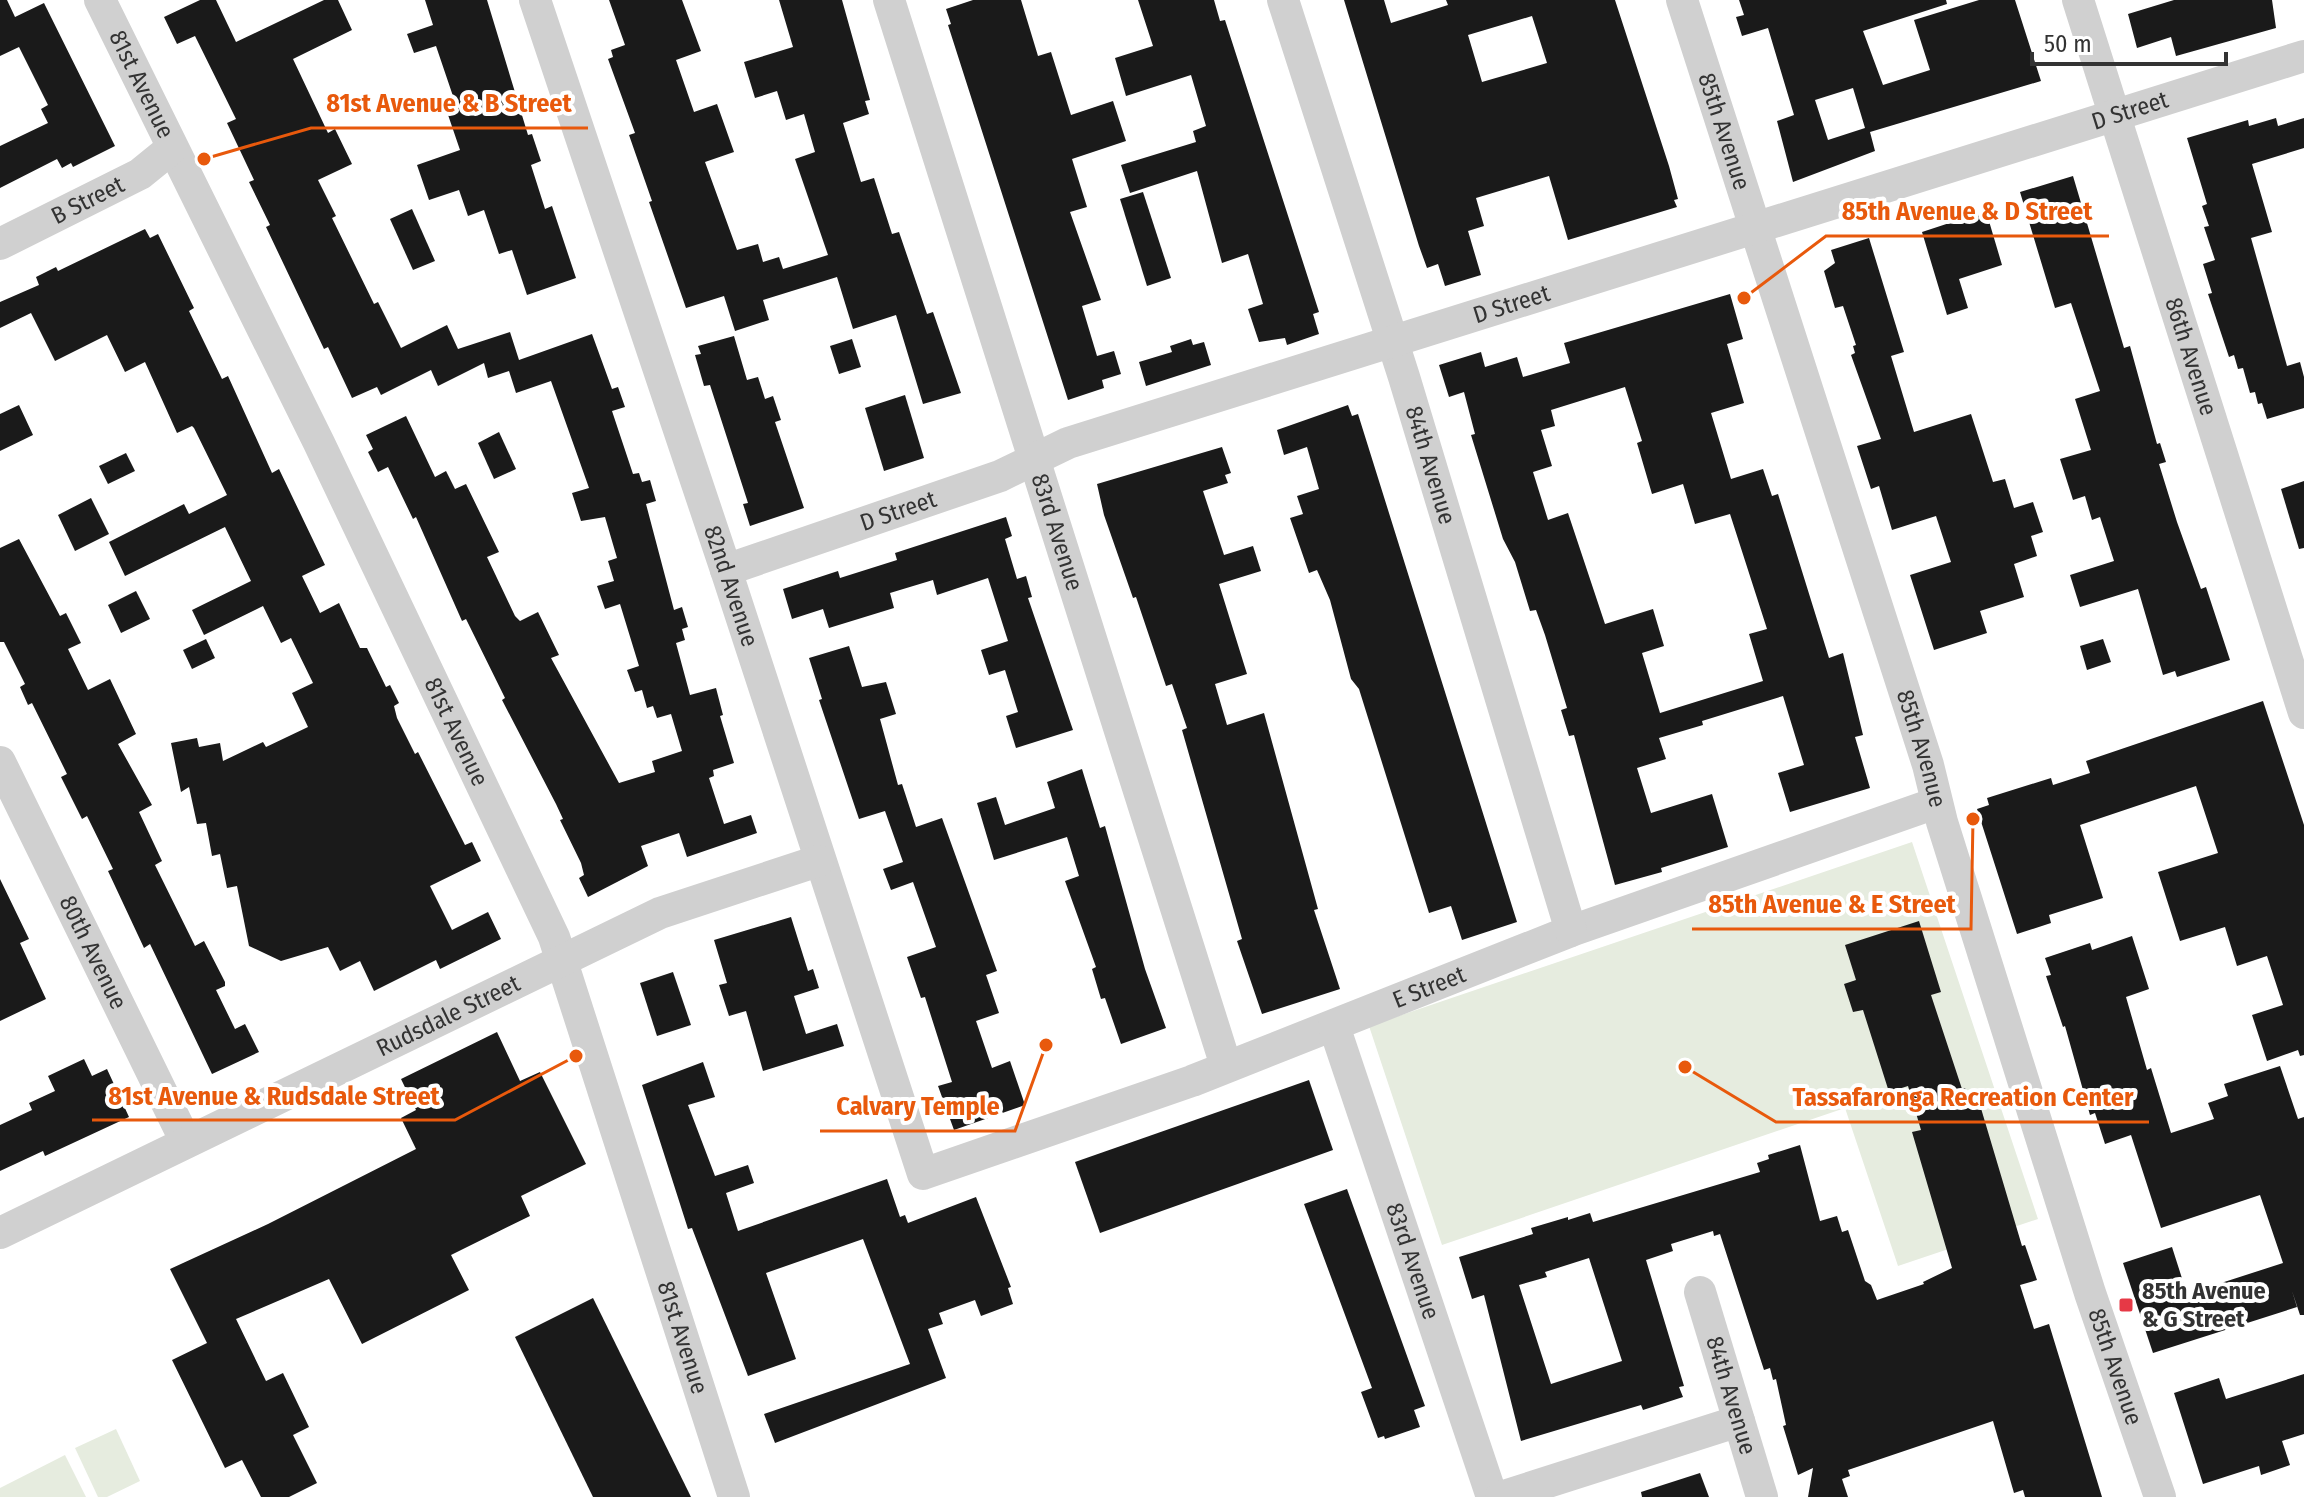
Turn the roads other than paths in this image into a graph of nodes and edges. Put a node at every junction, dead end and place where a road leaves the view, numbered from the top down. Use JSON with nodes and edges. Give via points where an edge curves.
{"nodes":[{"id":1,"x":100,"y":0,"type":"edge"},
{"id":2,"x":535,"y":0,"type":"edge"},
{"id":3,"x":889,"y":0,"type":"edge"},
{"id":4,"x":1283,"y":0,"type":"edge"},
{"id":5,"x":1682,"y":0,"type":"edge"},
{"id":6,"x":2078,"y":0,"type":"edge"},
{"id":7,"x":2304,"y":56,"type":"edge"},
{"id":8,"x":2115,"y":114,"type":"junction"},
{"id":9,"x":172,"y":148,"type":"junction"},
{"id":10,"x":1755,"y":226,"type":"junction"},
{"id":11,"x":0,"y":244,"type":"edge"},
{"id":12,"x":1392,"y":342,"type":"junction"},
{"id":13,"x":1034,"y":459,"type":"junction"},
{"id":14,"x":726,"y":570,"type":"junction"},
{"id":15,"x":2297,"y":666,"type":"edge"},
{"id":16,"x":2304,"y":713,"type":"edge"},
{"id":17,"x":0,"y":762,"type":"edge"},
{"id":18,"x":1936,"y":803,"type":"junction"},
{"id":19,"x":818,"y":861,"type":"junction"},
{"id":20,"x":1571,"y":931,"type":"junction"},
{"id":21,"x":564,"y":962,"type":"junction"},
{"id":22,"x":1334,"y":1026,"type":"junction"},
{"id":23,"x":1226,"y":1066,"type":"junction"},
{"id":24,"x":186,"y":1142,"type":"junction"},
{"id":25,"x":923,"y":1174,"type":"joint"},
{"id":26,"x":0,"y":1233,"type":"edge"},
{"id":27,"x":1700,"y":1292,"type":"dead end"},
{"id":28,"x":1739,"y":1421,"type":"junction"},
{"id":29,"x":734,"y":1497,"type":"edge"},
{"id":30,"x":1492,"y":1497,"type":"edge"},
{"id":31,"x":1501,"y":1497,"type":"edge"},
{"id":32,"x":1762,"y":1497,"type":"edge"},
{"id":33,"x":2160,"y":1497,"type":"edge"}],
"edges":[{"from":1,"to":9,"type":"street","name":"81st Avenue"},
{"from":2,"to":14,"type":"street","name":"82nd Avenue"},
{"from":3,"to":13,"type":"street","name":"83rd Avenue"},
{"from":4,"to":12,"type":"street","name":"84th Avenue"},
{"from":5,"to":10,"type":"street","name":"85th Avenue"},
{"from":6,"to":8,"type":"street","name":"86th Avenue"},
{"from":7,"to":8,"type":"street","name":"D Street"},
{"from":8,"to":10,"type":"street","name":"D Street"},
{"from":8,"to":15,"type":"street","name":"86th Avenue"},
{"from":9,"to":11,"type":"street","name":"B Street","via":[[140,174]]},
{"from":9,"to":21,"type":"street","name":"81st Avenue","via":[[319,443]]},
{"from":10,"to":12,"type":"street","name":"D Street"},
{"from":10,"to":18,"type":"street","name":"85th Avenue"},
{"from":12,"to":13,"type":"street","name":"D Street","via":[[1068,443]]},
{"from":12,"to":20,"type":"street","name":"84th Avenue"},
{"from":13,"to":14,"type":"street","name":"D Street","via":[[1000,476]]},
{"from":13,"to":23,"type":"street","name":"83rd Avenue"},
{"from":14,"to":19,"type":"street","name":"82nd Avenue"},
{"from":15,"to":16,"type":"street","name":"86th Avenue"},
{"from":17,"to":24,"type":"street","name":"80th Avenue"},
{"from":18,"to":20,"type":"street","name":"E Street"},
{"from":18,"to":33,"type":"street","name":"85th Avenue"},
{"from":19,"to":21,"type":"street","name":"Rudsdale Street","via":[[660,913]]},
{"from":19,"to":25,"type":"street","name":"82nd Avenue"},
{"from":20,"to":22,"type":"street","name":"E Street"},
{"from":21,"to":24,"type":"street","name":"Rudsdale Street"},
{"from":21,"to":29,"type":"street","name":"81st Avenue","via":[[572,1001]]},
{"from":22,"to":23,"type":"street","name":"E Street"},
{"from":22,"to":30,"type":"street","name":"83rd Avenue"},
{"from":23,"to":25,"type":"street","name":"E Street"},
{"from":24,"to":26,"type":"street","name":"Rudsdale Street"},
{"from":27,"to":28,"type":"street","name":"84th Avenue"},
{"from":28,"to":31,"type":"street"},
{"from":28,"to":32,"type":"street","name":"84th Avenue"}]}
